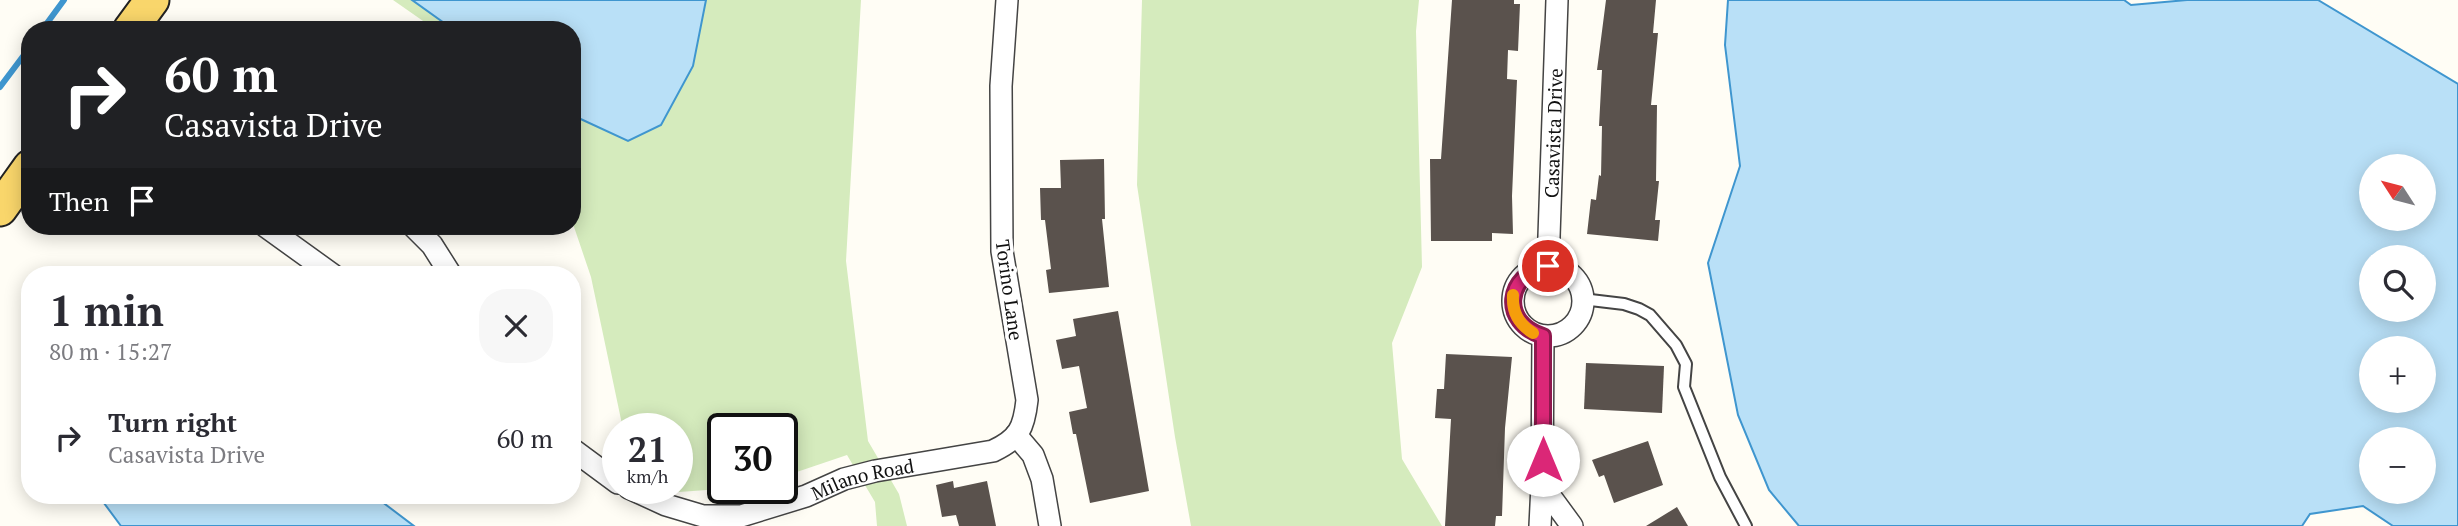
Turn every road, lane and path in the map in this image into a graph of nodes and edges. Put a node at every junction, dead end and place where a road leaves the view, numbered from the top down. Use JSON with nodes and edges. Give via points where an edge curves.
{"nodes":[{"id":1,"x":152,"y":0,"type":"edge"},
{"id":2,"x":1007,"y":0,"type":"edge"},
{"id":3,"x":1557,"y":0,"type":"edge"},
{"id":4,"x":137,"y":21,"type":"edge"},
{"id":5,"x":21,"y":180,"type":"edge"},
{"id":6,"x":0,"y":209,"type":"edge"},
{"id":7,"x":277,"y":235,"type":"edge"},
{"id":8,"x":422,"y":235,"type":"edge"},
{"id":9,"x":320,"y":266,"type":"edge"},
{"id":10,"x":445,"y":266,"type":"edge"},
{"id":11,"x":1548,"y":266,"type":"junction"},
{"id":12,"x":1582,"y":299,"type":"junction"},
{"id":13,"x":1543,"y":336,"type":"junction"},
{"id":14,"x":1016,"y":435,"type":"junction"},
{"id":15,"x":581,"y":455,"type":"edge"},
{"id":16,"x":602,"y":471,"type":"edge"},
{"id":17,"x":1542,"y":485,"type":"junction"},
{"id":18,"x":664,"y":504,"type":"edge"},
{"id":19,"x":1050,"y":526,"type":"edge"},
{"id":20,"x":1540,"y":526,"type":"edge"},
{"id":21,"x":1572,"y":526,"type":"edge"},
{"id":22,"x":1746,"y":526,"type":"edge"}],
"edges":[{"from":1,"to":4,"type":"main road"},
{"from":2,"to":14,"type":"street","name":"Torino Lane","via":[[1001,86],[1002,251],[1027,400],[1024,423]]},
{"from":3,"to":11,"type":"street","name":"Casavista Drive"},
{"from":5,"to":6,"type":"main road"},
{"from":7,"to":9,"type":"street"},
{"from":8,"to":10,"type":"street"},
{"from":11,"to":12,"type":"street","via":[[1569,273]]},
{"from":11,"to":13,"type":"street","via":[[1536,268],[1518,282],[1513,304],[1516,316]]},
{"from":12,"to":13,"type":"street","via":[[1574,324],[1566,331]]},
{"from":12,"to":22,"type":"lane","via":[[1623,304],[1650,315],[1682,354],[1684,387],[1720,477]]},
{"from":13,"to":17,"type":"street"},
{"from":14,"to":18,"type":"street","name":"Milano Road","via":[[993,451],[844,479],[741,516],[703,516]]},
{"from":14,"to":19,"type":"street","via":[[1033,455],[1042,479]]},
{"from":15,"to":16,"type":"street"},
{"from":17,"to":20,"type":"street"},
{"from":17,"to":21,"type":"street"}]}
